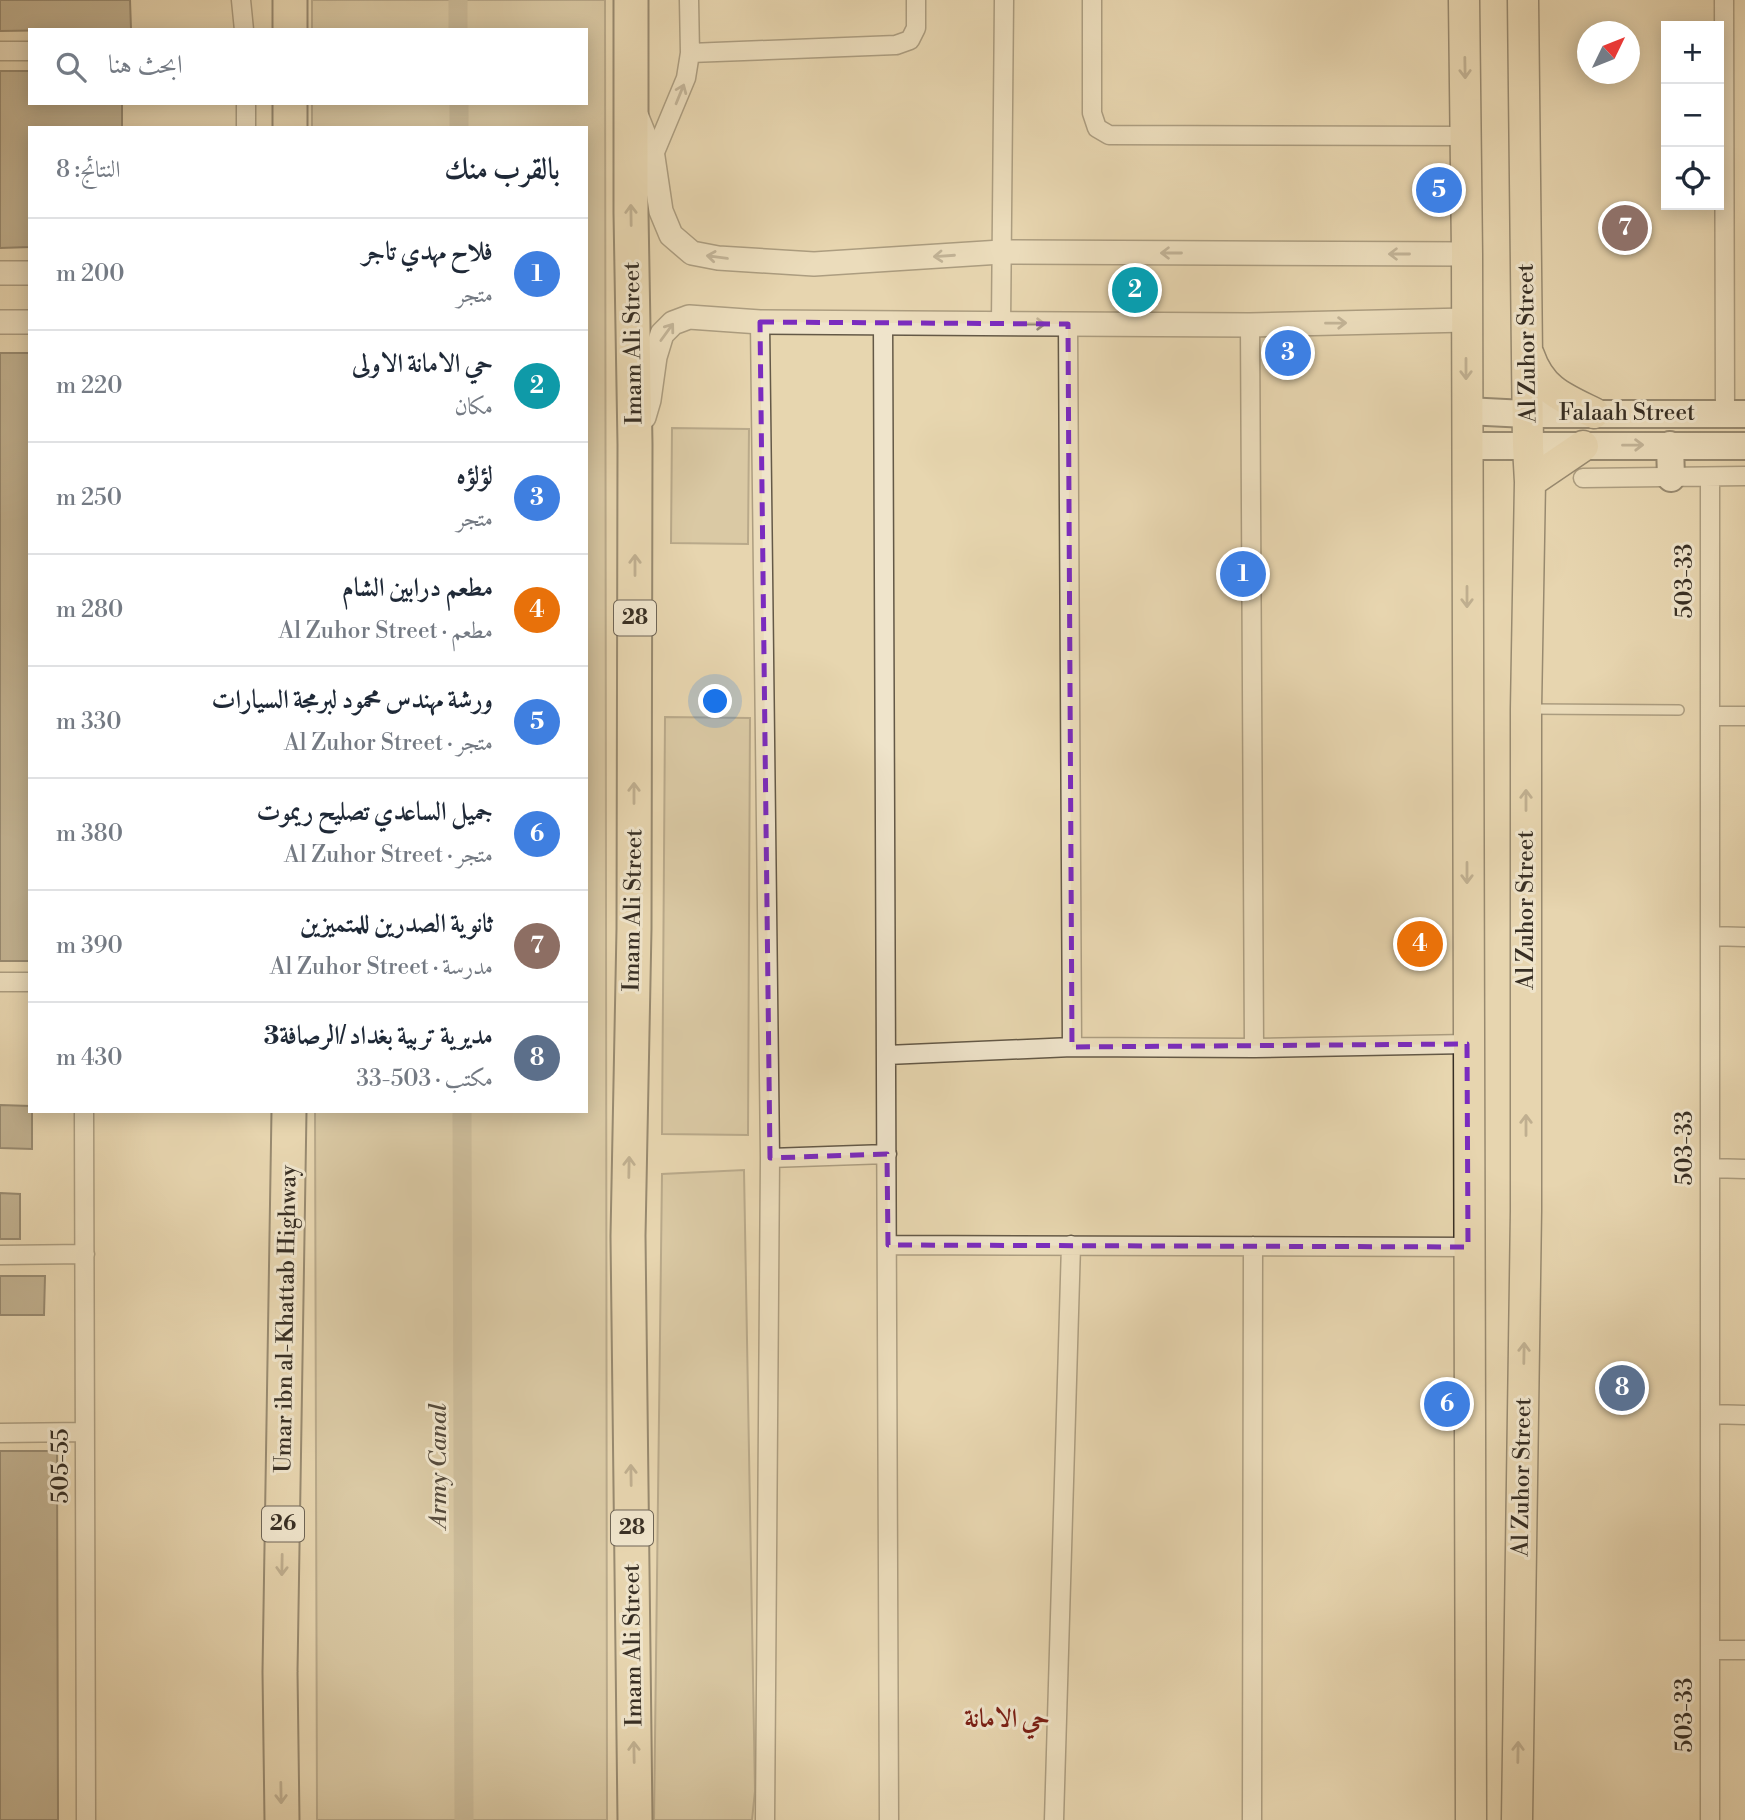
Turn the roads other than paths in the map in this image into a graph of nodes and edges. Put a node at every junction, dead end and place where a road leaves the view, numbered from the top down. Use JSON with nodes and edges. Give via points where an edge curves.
{"nodes":[{"id":1,"x":241,"y":0,"type":"edge"},
{"id":2,"x":289,"y":0,"type":"edge"},
{"id":3,"x":631,"y":0,"type":"edge"},
{"id":4,"x":689,"y":0,"type":"edge"},
{"id":5,"x":916,"y":0,"type":"edge"},
{"id":6,"x":1004,"y":0,"type":"edge"},
{"id":7,"x":1092,"y":0,"type":"edge"},
{"id":8,"x":1464,"y":0,"type":"edge"},
{"id":9,"x":1522,"y":0,"type":"edge"},
{"id":10,"x":1724,"y":0,"type":"edge"},
{"id":11,"x":244,"y":28,"type":"edge"},
{"id":12,"x":289,"y":28,"type":"edge"},
{"id":13,"x":0,"y":51,"type":"edge"},
{"id":14,"x":28,"y":51,"type":"edge"},
{"id":15,"x":690,"y":53,"type":"junction"},
{"id":16,"x":631,"y":103,"type":"junction"},
{"id":17,"x":246,"y":105,"type":"edge"},
{"id":18,"x":289,"y":105,"type":"edge"},
{"id":19,"x":246,"y":126,"type":"edge"},
{"id":20,"x":289,"y":126,"type":"edge"},
{"id":21,"x":1466,"y":136,"type":"junction"},
{"id":22,"x":653,"y":157,"type":"junction"},
{"id":23,"x":1000,"y":252,"type":"junction"},
{"id":24,"x":1467,"y":254,"type":"junction"},
{"id":25,"x":0,"y":273,"type":"edge"},
{"id":26,"x":28,"y":273,"type":"edge"},
{"id":27,"x":1466,"y":320,"type":"junction"},
{"id":28,"x":0,"y":322,"type":"edge"},
{"id":29,"x":28,"y":322,"type":"edge"},
{"id":30,"x":760,"y":322,"type":"junction"},
{"id":31,"x":883,"y":323,"type":"junction"},
{"id":32,"x":1001,"y":324,"type":"junction"},
{"id":33,"x":1068,"y":324,"type":"junction"},
{"id":34,"x":1250,"y":325,"type":"junction"},
{"id":35,"x":1527,"y":350,"type":"junction"},
{"id":36,"x":1466,"y":411,"type":"junction"},
{"id":37,"x":1594,"y":413,"type":"junction"},
{"id":38,"x":1735,"y":413,"type":"edge"},
{"id":39,"x":1528,"y":414,"type":"junction"},
{"id":40,"x":635,"y":443,"type":"junction"},
{"id":41,"x":1670,"y":445,"type":"junction"},
{"id":42,"x":1466,"y":446,"type":"junction"},
{"id":43,"x":1528,"y":446,"type":"junction"},
{"id":44,"x":1583,"y":446,"type":"junction"},
{"id":45,"x":1745,"y":446,"type":"edge"},
{"id":46,"x":1745,"y":476,"type":"edge"},
{"id":47,"x":1710,"y":477,"type":"junction"},
{"id":48,"x":1583,"y":478,"type":"dead end"},
{"id":49,"x":1671,"y":478,"type":"junction"},
{"id":50,"x":1530,"y":482,"type":"junction"},
{"id":51,"x":1526,"y":709,"type":"junction"},
{"id":52,"x":1679,"y":710,"type":"dead end"},
{"id":53,"x":1710,"y":716,"type":"junction"},
{"id":54,"x":1745,"y":716,"type":"edge"},
{"id":55,"x":1710,"y":936,"type":"junction"},
{"id":56,"x":1745,"y":937,"type":"edge"},
{"id":57,"x":0,"y":982,"type":"edge"},
{"id":58,"x":28,"y":982,"type":"edge"},
{"id":59,"x":1467,"y":1044,"type":"junction"},
{"id":60,"x":1072,"y":1047,"type":"junction"},
{"id":61,"x":1254,"y":1048,"type":"junction"},
{"id":62,"x":887,"y":1055,"type":"junction"},
{"id":63,"x":84,"y":1113,"type":"edge"},
{"id":64,"x":289,"y":1113,"type":"edge"},
{"id":65,"x":887,"y":1154,"type":"junction"},
{"id":66,"x":770,"y":1158,"type":"junction"},
{"id":67,"x":1710,"y":1168,"type":"junction"},
{"id":68,"x":1745,"y":1169,"type":"edge"},
{"id":69,"x":888,"y":1245,"type":"junction"},
{"id":70,"x":1071,"y":1245,"type":"junction"},
{"id":71,"x":1253,"y":1246,"type":"junction"},
{"id":72,"x":1468,"y":1247,"type":"junction"},
{"id":73,"x":85,"y":1254,"type":"junction"},
{"id":74,"x":0,"y":1255,"type":"edge"},
{"id":75,"x":1710,"y":1414,"type":"junction"},
{"id":76,"x":1745,"y":1415,"type":"edge"},
{"id":77,"x":85,"y":1432,"type":"junction"},
{"id":78,"x":0,"y":1433,"type":"edge"},
{"id":79,"x":1710,"y":1650,"type":"junction"},
{"id":80,"x":1745,"y":1650,"type":"edge"},
{"id":81,"x":1470,"y":1790,"type":"junction"},
{"id":82,"x":1517,"y":1805,"type":"edge"},
{"id":83,"x":86,"y":1820,"type":"edge"},
{"id":84,"x":282,"y":1820,"type":"edge"},
{"id":85,"x":635,"y":1820,"type":"edge"},
{"id":86,"x":765,"y":1820,"type":"edge"},
{"id":87,"x":888,"y":1820,"type":"edge"},
{"id":88,"x":1054,"y":1820,"type":"edge"},
{"id":89,"x":1252,"y":1820,"type":"edge"},
{"id":90,"x":1463,"y":1820,"type":"edge"},
{"id":91,"x":1471,"y":1820,"type":"edge"},
{"id":92,"x":1526,"y":1820,"type":"edge"},
{"id":93,"x":1710,"y":1820,"type":"edge"}],
"edges":[{"from":1,"to":11,"type":"street"},
{"from":2,"to":12,"type":"highway"},
{"from":3,"to":16,"type":"highway","name":"Imam Ali Street","number":"28"},
{"from":4,"to":15,"type":"street"},
{"from":5,"to":15,"type":"street","via":[[916,28],[910,40],[896,45]]},
{"from":6,"to":23,"type":"street"},
{"from":7,"to":21,"type":"street","via":[[1092,113],[1097,128],[1109,135]]},
{"from":8,"to":21,"type":"main road","one_way":true},
{"from":9,"to":35,"type":"main road","name":"Al Zuhor Street"},
{"from":10,"to":38,"type":"street"},
{"from":13,"to":14,"type":"street"},
{"from":22,"to":15,"type":"street","one_way":true,"via":[[683,90]]},
{"from":16,"to":22,"type":"street"},
{"from":40,"to":16,"type":"highway","name":"Imam Ali Street","number":"28","one_way":true},
{"from":17,"to":19,"type":"street"},
{"from":18,"to":20,"type":"highway"},
{"from":21,"to":24,"type":"main road"},
{"from":23,"to":22,"type":"street","one_way":true,"via":[[814,264],[692,253],[671,235],[661,211]]},
{"from":24,"to":23,"type":"street","one_way":true},
{"from":23,"to":32,"type":"street"},
{"from":24,"to":27,"type":"main road"},
{"from":25,"to":26,"type":"street"},
{"from":34,"to":27,"type":"street","one_way":true},
{"from":27,"to":36,"type":"main road","one_way":true},
{"from":28,"to":29,"type":"street"},
{"from":30,"to":31,"type":"street"},
{"from":40,"to":30,"type":"street","one_way":true,"via":[[649,400],[658,346],[673,323],[689,317]]},
{"from":30,"to":66,"type":"street"},
{"from":31,"to":32,"type":"street"},
{"from":31,"to":62,"type":"street"},
{"from":32,"to":33,"type":"street","one_way":true},
{"from":33,"to":34,"type":"street"},
{"from":33,"to":60,"type":"street"},
{"from":34,"to":61,"type":"street"},
{"from":35,"to":37,"type":"main road","via":[[1545,386]]},
{"from":35,"to":39,"type":"main road","name":"Al Zuhor Street"},
{"from":36,"to":39,"type":"main road","name":"Falaah Street"},
{"from":36,"to":42,"type":"main road"},
{"from":37,"to":38,"type":"main road","name":"Falaah Street"},
{"from":37,"to":39,"type":"main road","name":"Falaah Street"},
{"from":39,"to":43,"type":"main road","name":"Al Zuhor Street"},
{"from":85,"to":40,"type":"highway","name":"Imam Ali Street","number":"28","one_way":true,"via":[[628,1236]]},
{"from":44,"to":41,"type":"main road","name":"Falaah Street","one_way":true},
{"from":41,"to":45,"type":"main road","name":"Falaah Street"},
{"from":41,"to":49,"type":"main road"},
{"from":42,"to":43,"type":"main road","name":"Falaah Street"},
{"from":42,"to":59,"type":"main road","one_way":true},
{"from":43,"to":44,"type":"main road","name":"Falaah Street"},
{"from":43,"to":50,"type":"main road","name":"Al Zuhor Street"},
{"from":44,"to":50,"type":"main road"},
{"from":46,"to":47,"type":"street"},
{"from":47,"to":49,"type":"street"},
{"from":47,"to":53,"type":"street","name":"503-33"},
{"from":48,"to":49,"type":"street"},
{"from":50,"to":51,"type":"main road","name":"Al Zuhor Street"},
{"from":51,"to":52,"type":"lane"},
{"from":82,"to":51,"type":"main road","name":"Al Zuhor Street","one_way":true,"via":[[1526,1211]]},
{"from":53,"to":54,"type":"street"},
{"from":53,"to":55,"type":"street","name":"503-33"},
{"from":55,"to":56,"type":"street"},
{"from":55,"to":67,"type":"street","name":"503-33"},
{"from":57,"to":58,"type":"street"},
{"from":59,"to":61,"type":"street"},
{"from":59,"to":72,"type":"main road"},
{"from":60,"to":61,"type":"street"},
{"from":60,"to":62,"type":"street"},
{"from":62,"to":65,"type":"street"},
{"from":63,"to":73,"type":"street","name":"505-55"},
{"from":64,"to":84,"type":"highway","name":"Umar ibn al-Khattab Highway","number":"26","one_way":true},
{"from":65,"to":66,"type":"street"},
{"from":65,"to":69,"type":"street"},
{"from":66,"to":86,"type":"street"},
{"from":67,"to":68,"type":"street"},
{"from":67,"to":75,"type":"street","name":"503-33"},
{"from":69,"to":70,"type":"street"},
{"from":69,"to":87,"type":"street"},
{"from":70,"to":71,"type":"street"},
{"from":70,"to":88,"type":"street"},
{"from":71,"to":72,"type":"street"},
{"from":71,"to":89,"type":"street"},
{"from":72,"to":81,"type":"main road"},
{"from":73,"to":74,"type":"street"},
{"from":73,"to":77,"type":"street","name":"505-55"},
{"from":75,"to":76,"type":"street"},
{"from":75,"to":79,"type":"street","name":"503-33"},
{"from":77,"to":78,"type":"street"},
{"from":77,"to":83,"type":"street","name":"505-55"},
{"from":79,"to":80,"type":"street"},
{"from":79,"to":93,"type":"street","name":"503-33"},
{"from":81,"to":90,"type":"main road"},
{"from":81,"to":91,"type":"main road"},
{"from":82,"to":92,"type":"main road","name":"Al Zuhor Street"}]}
